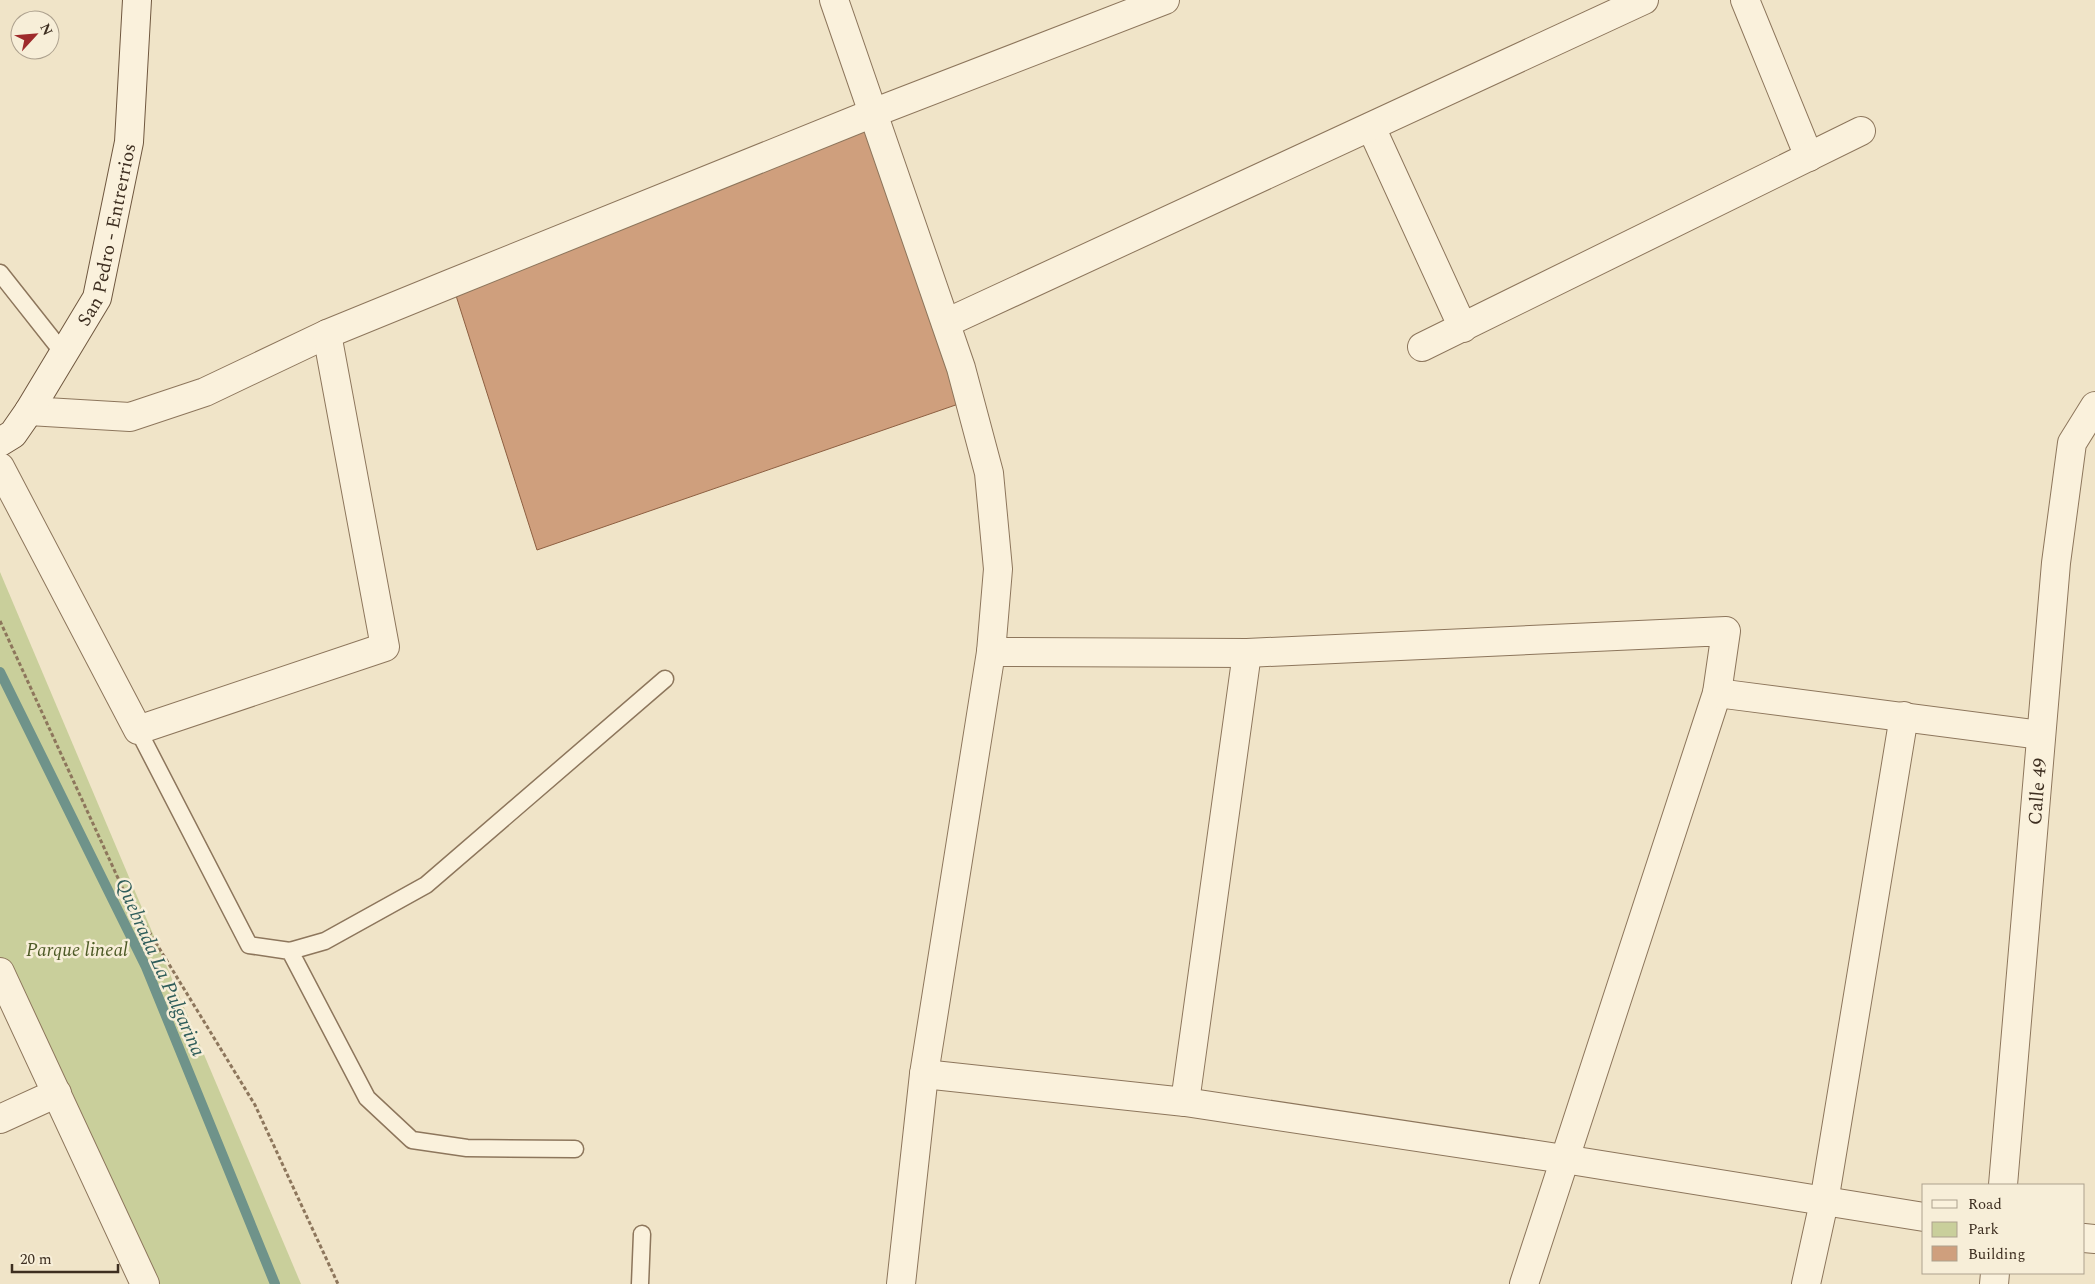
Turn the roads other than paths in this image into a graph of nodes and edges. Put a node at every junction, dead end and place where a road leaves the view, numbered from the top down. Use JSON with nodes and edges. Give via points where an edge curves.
{"nodes":[{"id":1,"x":137,"y":0,"type":"edge"},
{"id":2,"x":834,"y":0,"type":"edge"},
{"id":3,"x":1165,"y":0,"type":"edge"},
{"id":4,"x":1644,"y":0,"type":"edge"},
{"id":5,"x":1745,"y":0,"type":"edge"},
{"id":6,"x":872,"y":113,"type":"junction"},
{"id":7,"x":1371,"y":127,"type":"junction"},
{"id":8,"x":1861,"y":131,"type":"dead end"},
{"id":9,"x":1809,"y":157,"type":"junction"},
{"id":10,"x":0,"y":273,"type":"edge"},
{"id":11,"x":946,"y":323,"type":"junction"},
{"id":12,"x":1464,"y":328,"type":"junction"},
{"id":13,"x":327,"y":334,"type":"junction"},
{"id":14,"x":1422,"y":347,"type":"dead end"},
{"id":15,"x":64,"y":354,"type":"junction"},
{"id":16,"x":2095,"y":406,"type":"edge"},
{"id":17,"x":29,"y":411,"type":"junction"},
{"id":18,"x":0,"y":442,"type":"edge"},
{"id":19,"x":0,"y":466,"type":"edge"},
{"id":20,"x":990,"y":652,"type":"junction"},
{"id":21,"x":1247,"y":653,"type":"junction"},
{"id":22,"x":665,"y":679,"type":"dead end"},
{"id":23,"x":1717,"y":693,"type":"junction"},
{"id":24,"x":1904,"y":716,"type":"junction"},
{"id":25,"x":138,"y":730,"type":"junction"},
{"id":26,"x":2040,"y":735,"type":"junction"},
{"id":27,"x":290,"y":951,"type":"junction"},
{"id":28,"x":0,"y":972,"type":"edge"},
{"id":29,"x":924,"y":1074,"type":"junction"},
{"id":30,"x":58,"y":1093,"type":"junction"},
{"id":31,"x":1185,"y":1102,"type":"junction"},
{"id":32,"x":0,"y":1119,"type":"edge"},
{"id":33,"x":575,"y":1149,"type":"dead end"},
{"id":34,"x":1564,"y":1159,"type":"junction"},
{"id":35,"x":2003,"y":1184,"type":"edge"},
{"id":36,"x":1824,"y":1202,"type":"junction"},
{"id":37,"x":1922,"y":1216,"type":"edge"},
{"id":38,"x":642,"y":1234,"type":"dead end"},
{"id":39,"x":145,"y":1284,"type":"edge"},
{"id":40,"x":640,"y":1284,"type":"edge"},
{"id":41,"x":902,"y":1284,"type":"edge"},
{"id":42,"x":1524,"y":1284,"type":"edge"},
{"id":43,"x":1806,"y":1284,"type":"edge"}],
"edges":[{"from":1,"to":15,"type":"street","name":"San Pedro - Entrerrios","via":[[129,142],[97,298]]},
{"from":2,"to":6,"type":"street"},
{"from":3,"to":6,"type":"street"},
{"from":4,"to":7,"type":"street"},
{"from":5,"to":9,"type":"street"},
{"from":6,"to":11,"type":"street"},
{"from":6,"to":13,"type":"street"},
{"from":7,"to":11,"type":"street"},
{"from":7,"to":12,"type":"street"},
{"from":8,"to":9,"type":"street"},
{"from":9,"to":12,"type":"street"},
{"from":10,"to":15,"type":"lane"},
{"from":11,"to":20,"type":"street","via":[[989,473],[998,569]]},
{"from":12,"to":14,"type":"street"},
{"from":13,"to":17,"type":"street","via":[[205,392],[130,417]]},
{"from":13,"to":25,"type":"street","via":[[385,647]]},
{"from":15,"to":17,"type":"street","name":"San Pedro - Entrerrios"},
{"from":16,"to":26,"type":"street","name":"Calle 49","via":[[2072,443],[2056,564]]},
{"from":17,"to":18,"type":"street","name":"San Pedro - Entrerrios","via":[[13,434]]},
{"from":19,"to":25,"type":"street"},
{"from":20,"to":21,"type":"street"},
{"from":20,"to":29,"type":"street"},
{"from":21,"to":23,"type":"street","via":[[1726,631]]},
{"from":21,"to":31,"type":"street"},
{"from":22,"to":27,"type":"lane","via":[[426,885],[325,941]]},
{"from":23,"to":24,"type":"street"},
{"from":23,"to":34,"type":"street"},
{"from":24,"to":26,"type":"street"},
{"from":24,"to":36,"type":"street"},
{"from":25,"to":27,"type":"lane","via":[[249,945]]},
{"from":26,"to":35,"type":"street","name":"Calle 49"},
{"from":27,"to":33,"type":"lane","via":[[367,1098],[412,1140],[467,1148]]},
{"from":28,"to":30,"type":"street"},
{"from":29,"to":31,"type":"street"},
{"from":29,"to":41,"type":"street"},
{"from":30,"to":32,"type":"street"},
{"from":30,"to":39,"type":"street"},
{"from":31,"to":34,"type":"street"},
{"from":34,"to":36,"type":"street"},
{"from":34,"to":42,"type":"street"},
{"from":36,"to":37,"type":"street"},
{"from":36,"to":43,"type":"street"},
{"from":38,"to":40,"type":"lane"}]}
